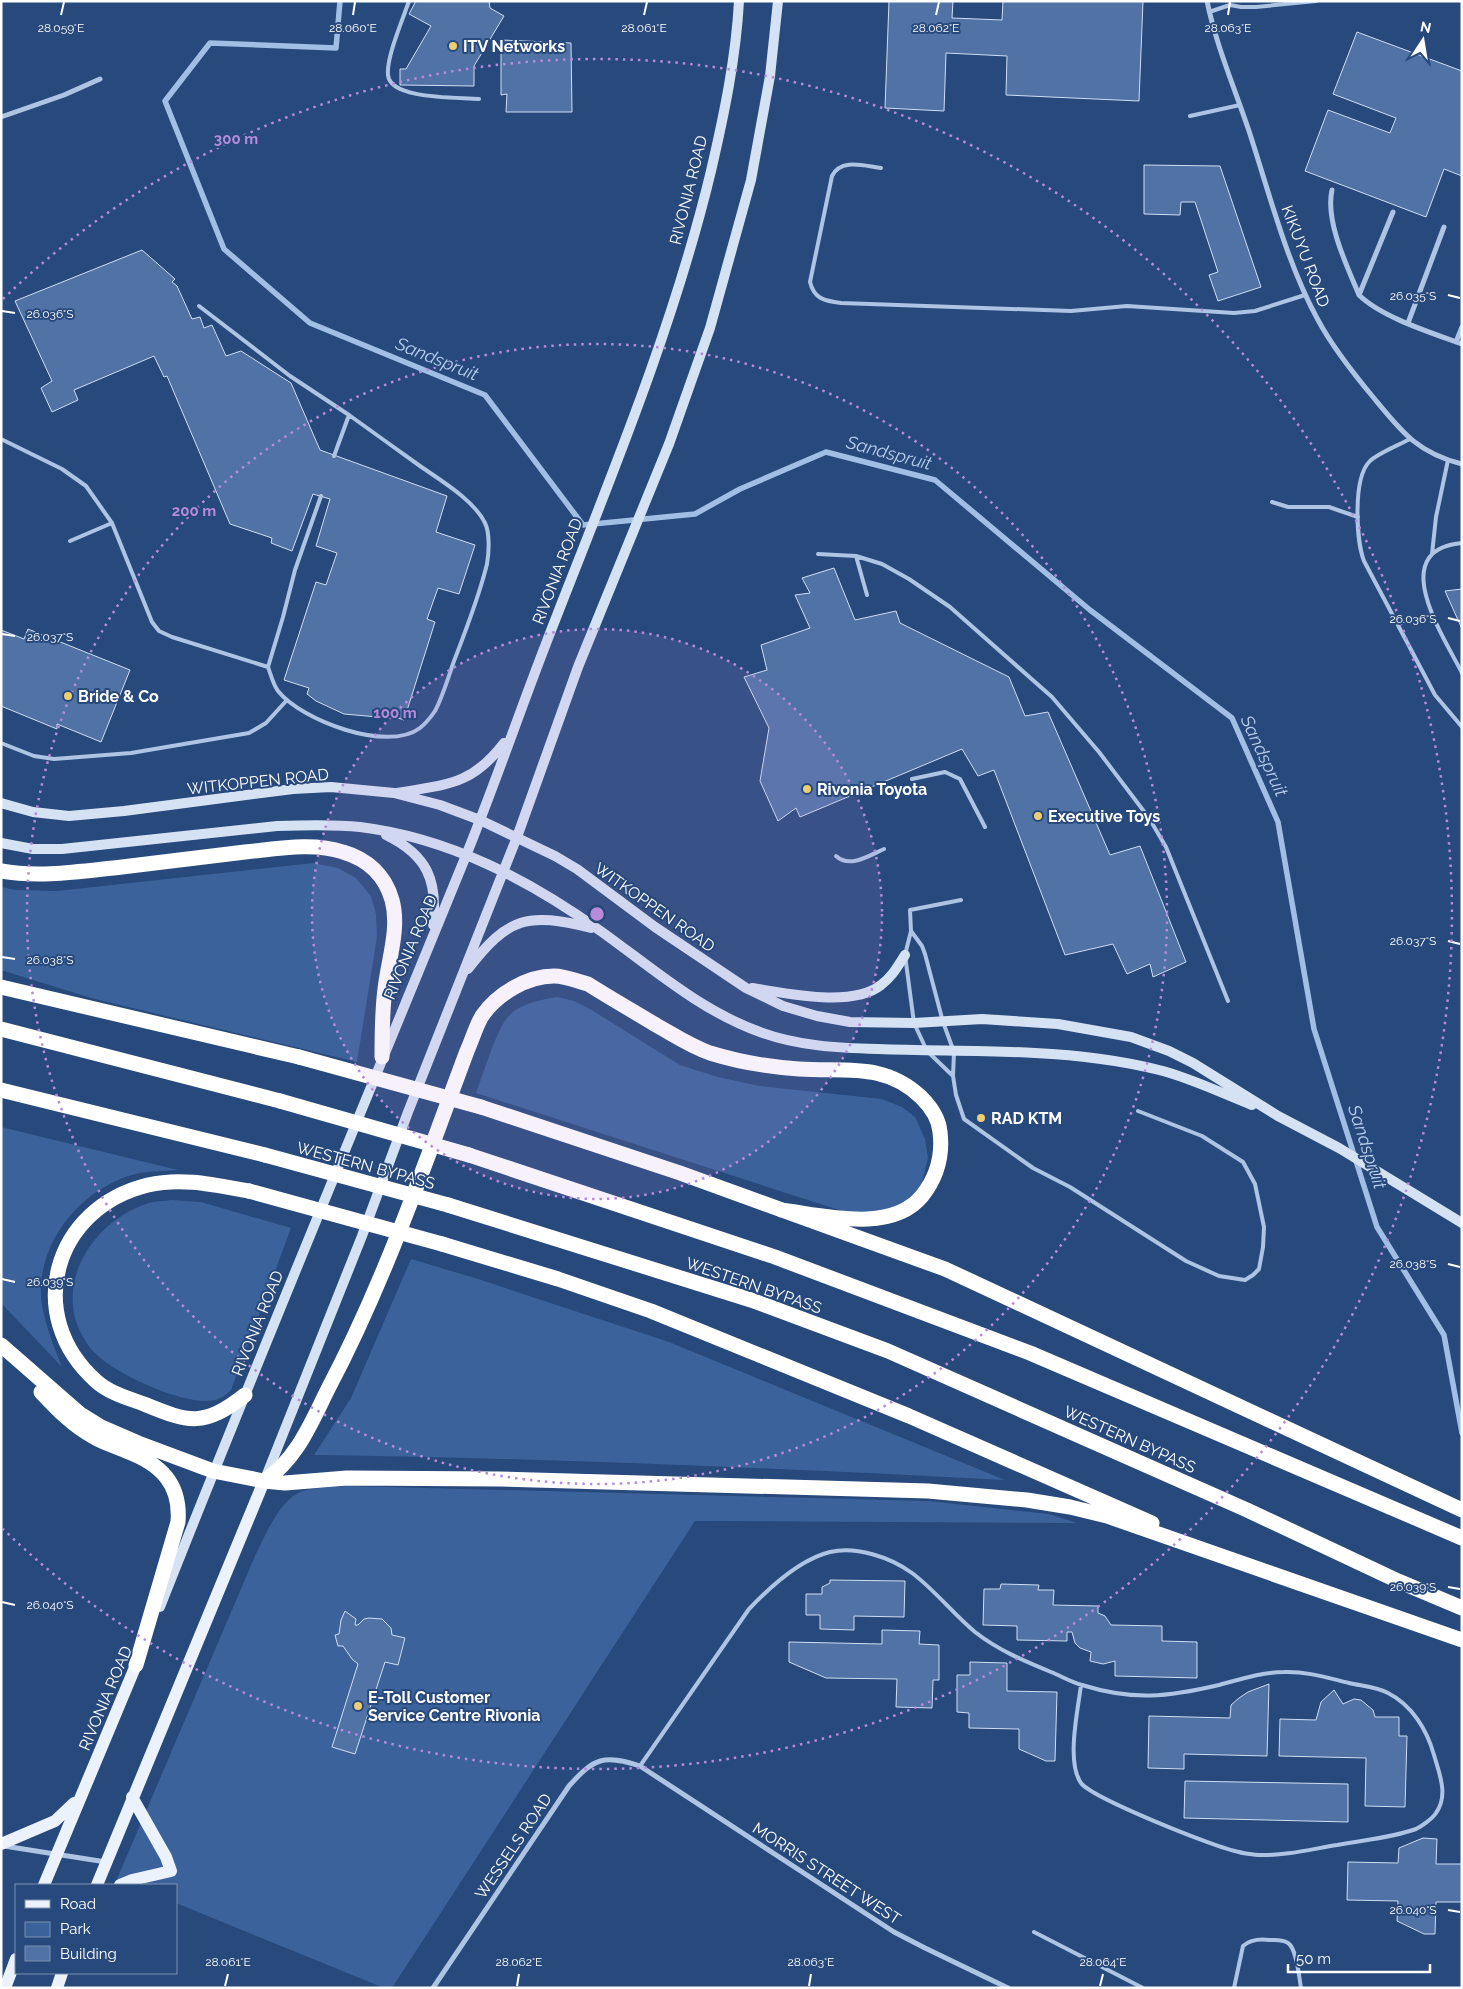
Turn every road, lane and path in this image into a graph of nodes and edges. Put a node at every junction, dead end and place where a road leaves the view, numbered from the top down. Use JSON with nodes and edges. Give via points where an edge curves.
{"nodes":[{"id":1,"x":409,"y":1,"type":"edge"},
{"id":2,"x":739,"y":1,"type":"edge"},
{"id":3,"x":778,"y":1,"type":"edge"},
{"id":4,"x":1207,"y":1,"type":"edge"},
{"id":5,"x":1316,"y":1,"type":"edge"},
{"id":6,"x":1231,"y":3,"type":"edge"},
{"id":7,"x":1209,"y":12,"type":"junction"},
{"id":8,"x":100,"y":79,"type":"dead end"},
{"id":9,"x":478,"y":99,"type":"dead end"},
{"id":10,"x":1240,"y":105,"type":"junction"},
{"id":11,"x":1190,"y":116,"type":"dead end"},
{"id":12,"x":1,"y":117,"type":"edge"},
{"id":13,"x":881,"y":168,"type":"dead end"},
{"id":14,"x":1332,"y":190,"type":"dead end"},
{"id":15,"x":1393,"y":212,"type":"dead end"},
{"id":16,"x":1444,"y":227,"type":"dead end"},
{"id":17,"x":1305,"y":295,"type":"junction"},
{"id":18,"x":1359,"y":295,"type":"junction"},
{"id":19,"x":199,"y":306,"type":"dead end"},
{"id":20,"x":1408,"y":323,"type":"junction"},
{"id":21,"x":1462,"y":327,"type":"edge"},
{"id":22,"x":1459,"y":343,"type":"edge"},
{"id":23,"x":349,"y":415,"type":"junction"},
{"id":24,"x":1,"y":439,"type":"edge"},
{"id":25,"x":1410,"y":440,"type":"junction"},
{"id":26,"x":334,"y":456,"type":"dead end"},
{"id":27,"x":1448,"y":460,"type":"junction"},
{"id":28,"x":1462,"y":464,"type":"edge"},
{"id":29,"x":321,"y":496,"type":"dead end"},
{"id":30,"x":1272,"y":502,"type":"dead end"},
{"id":31,"x":1358,"y":516,"type":"junction"},
{"id":32,"x":112,"y":523,"type":"junction"},
{"id":33,"x":70,"y":541,"type":"dead end"},
{"id":34,"x":1462,"y":543,"type":"edge"},
{"id":35,"x":818,"y":554,"type":"dead end"},
{"id":36,"x":1432,"y":554,"type":"junction"},
{"id":37,"x":856,"y":556,"type":"junction"},
{"id":38,"x":867,"y":595,"type":"dead end"},
{"id":39,"x":268,"y":667,"type":"junction"},
{"id":40,"x":1462,"y":673,"type":"edge"},
{"id":41,"x":287,"y":700,"type":"junction"},
{"id":42,"x":1462,"y":728,"type":"edge"},
{"id":43,"x":511,"y":735,"type":"junction"},
{"id":44,"x":1,"y":743,"type":"edge"},
{"id":45,"x":912,"y":779,"type":"dead end"},
{"id":46,"x":394,"y":794,"type":"junction"},
{"id":47,"x":1,"y":803,"type":"edge"},
{"id":48,"x":480,"y":820,"type":"junction"},
{"id":49,"x":986,"y":828,"type":"dead end"},
{"id":50,"x":375,"y":830,"type":"junction"},
{"id":51,"x":517,"y":837,"type":"junction"},
{"id":52,"x":1,"y":843,"type":"edge"},
{"id":53,"x":884,"y":849,"type":"dead end"},
{"id":54,"x":467,"y":855,"type":"junction"},
{"id":55,"x":836,"y":856,"type":"dead end"},
{"id":56,"x":504,"y":870,"type":"junction"},
{"id":57,"x":1,"y":871,"type":"edge"},
{"id":58,"x":961,"y":900,"type":"dead end"},
{"id":59,"x":599,"y":930,"type":"junction"},
{"id":60,"x":911,"y":931,"type":"junction"},
{"id":61,"x":432,"y":936,"type":"junction"},
{"id":62,"x":904,"y":955,"type":"junction"},
{"id":63,"x":460,"y":980,"type":"junction"},
{"id":64,"x":1,"y":987,"type":"edge"},
{"id":65,"x":746,"y":988,"type":"junction"},
{"id":66,"x":1228,"y":1001,"type":"dead end"},
{"id":67,"x":943,"y":1022,"type":"junction"},
{"id":68,"x":914,"y":1023,"type":"junction"},
{"id":69,"x":1,"y":1029,"type":"edge"},
{"id":70,"x":927,"y":1051,"type":"junction"},
{"id":71,"x":954,"y":1052,"type":"junction"},
{"id":72,"x":382,"y":1057,"type":"junction"},
{"id":73,"x":953,"y":1076,"type":"junction"},
{"id":74,"x":1,"y":1090,"type":"edge"},
{"id":75,"x":1138,"y":1111,"type":"dead end"},
{"id":76,"x":1280,"y":1117,"type":"junction"},
{"id":77,"x":781,"y":1210,"type":"junction"},
{"id":78,"x":1462,"y":1223,"type":"edge"},
{"id":79,"x":1,"y":1345,"type":"edge"},
{"id":80,"x":22,"y":1365,"type":"junction"},
{"id":81,"x":245,"y":1395,"type":"junction"},
{"id":82,"x":213,"y":1471,"type":"junction"},
{"id":83,"x":264,"y":1481,"type":"junction"},
{"id":84,"x":1462,"y":1510,"type":"edge"},
{"id":85,"x":1462,"y":1538,"type":"edge"},
{"id":86,"x":1243,"y":1564,"type":"junction"},
{"id":87,"x":1462,"y":1608,"type":"edge"},
{"id":88,"x":1462,"y":1640,"type":"edge"},
{"id":89,"x":136,"y":1665,"type":"junction"},
{"id":90,"x":1081,"y":1685,"type":"junction"},
{"id":91,"x":640,"y":1766,"type":"junction"},
{"id":92,"x":81,"y":1796,"type":"junction"},
{"id":93,"x":132,"y":1797,"type":"junction"},
{"id":94,"x":1,"y":1845,"type":"edge"},
{"id":95,"x":56,"y":1855,"type":"junction"},
{"id":96,"x":106,"y":1862,"type":"junction"},
{"id":97,"x":44,"y":1884,"type":"edge"},
{"id":98,"x":97,"y":1884,"type":"edge"},
{"id":99,"x":122,"y":1884,"type":"edge"},
{"id":100,"x":1034,"y":1932,"type":"dead end"},
{"id":101,"x":15,"y":1962,"type":"edge"},
{"id":102,"x":62,"y":1974,"type":"edge"},
{"id":103,"x":6,"y":1988,"type":"edge"},
{"id":104,"x":57,"y":1988,"type":"edge"},
{"id":105,"x":434,"y":1988,"type":"edge"},
{"id":106,"x":1008,"y":1988,"type":"edge"},
{"id":107,"x":1143,"y":1988,"type":"edge"},
{"id":108,"x":1234,"y":1988,"type":"edge"},
{"id":109,"x":1301,"y":1988,"type":"edge"}],
"edges":[{"from":1,"to":9,"type":"lane","via":[[389,62],[390,82],[410,94]]},
{"from":2,"to":43,"type":"main road","name":"RIVONIA ROAD","via":[[730,86],[683,278],[630,430]]},
{"from":3,"to":51,"type":"main road","via":[[770,76],[751,180],[710,328],[669,444],[578,667]]},
{"from":4,"to":7,"type":"street","name":"KIKUYU ROAD"},
{"from":5,"to":6,"type":"lane","via":[[1248,7]]},
{"from":6,"to":7,"type":"lane"},
{"from":7,"to":10,"type":"street","name":"KIKUYU ROAD"},
{"from":8,"to":12,"type":"street"},
{"from":10,"to":11,"type":"lane"},
{"from":10,"to":17,"type":"street","name":"KIKUYU ROAD"},
{"from":13,"to":17,"type":"lane","via":[[846,164],[835,170],[832,176],[810,282],[816,296],[823,300],[1071,311],[1128,306],[1234,313],[1262,310]]},
{"from":14,"to":18,"type":"street","via":[[1332,222]]},
{"from":15,"to":18,"type":"street"},
{"from":16,"to":20,"type":"street"},
{"from":17,"to":25,"type":"street","name":"KIKUYU ROAD","via":[[1331,343]]},
{"from":18,"to":20,"type":"street","via":[[1368,304]]},
{"from":19,"to":23,"type":"lane","via":[[290,376]]},
{"from":20,"to":22,"type":"street"},
{"from":21,"to":22,"type":"street"},
{"from":23,"to":26,"type":"lane"},
{"from":23,"to":41,"type":"lane","via":[[451,488],[478,512],[486,524],[487,562],[439,702],[419,729],[392,737],[369,736],[325,723]]},
{"from":24,"to":32,"type":"lane","via":[[62,469],[86,486]]},
{"from":25,"to":27,"type":"street","name":"KIKUYU ROAD"},
{"from":25,"to":31,"type":"lane","via":[[1369,461],[1362,477]]},
{"from":27,"to":28,"type":"street","name":"KIKUYU ROAD"},
{"from":27,"to":36,"type":"lane"},
{"from":29,"to":39,"type":"lane","via":[[295,570]]},
{"from":30,"to":31,"type":"lane","via":[[1288,507],[1329,507]]},
{"from":31,"to":42,"type":"lane","via":[[1359,548],[1364,561],[1435,695]]},
{"from":32,"to":33,"type":"lane"},
{"from":32,"to":39,"type":"lane","via":[[152,622],[159,631]]},
{"from":34,"to":36,"type":"lane","via":[[1442,547]]},
{"from":35,"to":37,"type":"lane"},
{"from":36,"to":40,"type":"lane","via":[[1426,562],[1423,576],[1426,599]]},
{"from":37,"to":38,"type":"lane"},
{"from":37,"to":66,"type":"lane","via":[[903,575],[950,607],[1052,697],[1099,752],[1149,818],[1166,847]]},
{"from":39,"to":41,"type":"lane","via":[[278,691]]},
{"from":41,"to":44,"type":"lane","via":[[266,723],[248,734],[131,753],[54,759],[34,756]]},
{"from":43,"to":46,"type":"main road","via":[[488,762],[467,777]]},
{"from":43,"to":48,"type":"main road","name":"RIVONIA ROAD"},
{"from":45,"to":49,"type":"lane","via":[[945,772],[960,779]]},
{"from":46,"to":47,"type":"main road","name":"WITKOPPEN ROAD","via":[[313,788],[70,816],[34,812]]},
{"from":46,"to":48,"type":"main road","name":"WITKOPPEN ROAD","via":[[440,805]]},
{"from":48,"to":51,"type":"main road","name":"WITKOPPEN ROAD"},
{"from":48,"to":54,"type":"main road","name":"RIVONIA ROAD"},
{"from":50,"to":52,"type":"main road","name":"WITKOPPEN ROAD","via":[[339,826],[277,826],[48,849]]},
{"from":50,"to":54,"type":"main road","name":"WITKOPPEN ROAD","via":[[416,838]]},
{"from":50,"to":61,"type":"main road","via":[[408,847],[428,871],[434,894]]},
{"from":51,"to":56,"type":"main road"},
{"from":51,"to":65,"type":"main road","name":"WITKOPPEN ROAD","via":[[577,869],[655,927]]},
{"from":53,"to":55,"type":"lane","via":[[850,862]]},
{"from":54,"to":56,"type":"main road","name":"WITKOPPEN ROAD"},
{"from":54,"to":61,"type":"main road","name":"RIVONIA ROAD"},
{"from":56,"to":59,"type":"main road","name":"WITKOPPEN ROAD"},
{"from":56,"to":63,"type":"main road"},
{"from":57,"to":72,"type":"highway","via":[[42,874],[80,871],[292,848],[331,849],[360,859],[382,878],[394,910],[385,989]]},
{"from":58,"to":60,"type":"lane","via":[[910,910]]},
{"from":59,"to":63,"type":"main road","via":[[557,920],[518,924],[492,940]]},
{"from":59,"to":70,"type":"main road","name":"WITKOPPEN ROAD","via":[[690,996],[759,1032],[789,1041],[837,1048]]},
{"from":60,"to":62,"type":"lane"},
{"from":60,"to":67,"type":"lane","via":[[925,954]]},
{"from":61,"to":72,"type":"main road","name":"RIVONIA ROAD"},
{"from":62,"to":65,"type":"main road","via":[[890,978],[880,987],[856,996],[826,997]]},
{"from":62,"to":68,"type":"lane"},
{"from":63,"to":83,"type":"main road"},
{"from":64,"to":77,"type":"highway","bridge":true,"via":[[299,1057],[481,1107]]},
{"from":65,"to":68,"type":"main road","name":"WITKOPPEN ROAD","via":[[783,1006],[817,1016],[866,1023]]},
{"from":67,"to":68,"type":"main road","name":"WITKOPPEN ROAD"},
{"from":67,"to":71,"type":"lane"},
{"from":67,"to":76,"type":"main road","name":"WITKOPPEN ROAD","via":[[982,1019],[1058,1024],[1131,1037],[1193,1063]]},
{"from":68,"to":70,"type":"lane"},
{"from":69,"to":85,"type":"highway","name":"WESTERN BYPASS","bridge":true,"via":[[280,1100],[469,1155],[775,1257],[1021,1350]]},
{"from":70,"to":71,"type":"main road","name":"WITKOPPEN ROAD"},
{"from":70,"to":73,"type":"lane"},
{"from":71,"to":73,"type":"lane"},
{"from":71,"to":76,"type":"main road","name":"WITKOPPEN ROAD","via":[[1034,1052],[1160,1070]]},
{"from":72,"to":81,"type":"main road","name":"RIVONIA ROAD"},
{"from":73,"to":75,"type":"lane","via":[[964,1119],[1019,1158],[1186,1261],[1220,1276],[1245,1280],[1253,1276],[1259,1268],[1264,1227],[1254,1184],[1244,1162],[1202,1136]]},
{"from":74,"to":87,"type":"highway","name":"WESTERN BYPASS","bridge":true,"via":[[265,1155],[448,1205],[751,1300],[888,1351]]},
{"from":76,"to":78,"type":"main road","name":"WITKOPPEN ROAD","via":[[1339,1148]]},
{"from":77,"to":83,"type":"highway","via":[[865,1220],[903,1211],[919,1199],[938,1166],[942,1148],[940,1127],[929,1104],[908,1085],[867,1070],[800,1069],[753,1064],[710,1053],[690,1045],[588,984],[555,976],[523,983],[506,992],[482,1016],[374,1297],[300,1444],[278,1472]]},
{"from":77,"to":84,"type":"highway","via":[[945,1269]]},
{"from":79,"to":80,"type":"highway"},
{"from":80,"to":82,"type":"highway","via":[[80,1414],[101,1427]]},
{"from":80,"to":89,"type":"highway","via":[[39,1389],[76,1426],[94,1438],[154,1465],[165,1474],[175,1490],[178,1522]]},
{"from":81,"to":82,"type":"main road","name":"RIVONIA ROAD"},
{"from":81,"to":86,"type":"highway","bridge":true,"via":[[211,1417],[184,1418],[111,1391],[83,1368],[60,1326],[55,1286],[68,1242],[98,1207],[147,1186],[175,1181],[211,1184],[442,1244],[558,1279],[651,1311],[735,1345],[1028,1467]]},
{"from":82,"to":83,"type":"highway"},
{"from":82,"to":89,"type":"main road","name":"RIVONIA ROAD"},
{"from":83,"to":86,"type":"highway","via":[[499,1479],[970,1493],[1070,1507],[1107,1516]]},
{"from":83,"to":93,"type":"main road"},
{"from":86,"to":88,"type":"highway"},
{"from":89,"to":92,"type":"main road","name":"RIVONIA ROAD"},
{"from":90,"to":90,"type":"lane","via":[[1074,1754],[1081,1783],[1108,1801],[1208,1843],[1261,1855],[1387,1836],[1419,1828],[1436,1814],[1441,1802],[1443,1785],[1430,1742],[1404,1703],[1385,1692],[1288,1671],[1160,1696],[1126,1695]]},
{"from":90,"to":91,"type":"lane","via":[[992,1644],[910,1572],[895,1564],[875,1555],[831,1552],[808,1561],[766,1591],[749,1609]]},
{"from":91,"to":105,"type":"street","name":"WESSELS ROAD","via":[[610,1759],[581,1772]]},
{"from":91,"to":106,"type":"street","name":"MORRIS STREET WEST","via":[[894,1932]]},
{"from":92,"to":94,"type":"main road","via":[[55,1821]]},
{"from":92,"to":95,"type":"main road","name":"RIVONIA ROAD"},
{"from":93,"to":96,"type":"main road"},
{"from":93,"to":99,"type":"main road","via":[[171,1871]]},
{"from":94,"to":95,"type":"street"},
{"from":95,"to":96,"type":"street"},
{"from":95,"to":97,"type":"main road","name":"RIVONIA ROAD"},
{"from":96,"to":98,"type":"main road"},
{"from":100,"to":107,"type":"lane"},
{"from":101,"to":103,"type":"main road"},
{"from":102,"to":104,"type":"main road"},
{"from":108,"to":109,"type":"lane","via":[[1243,1946],[1247,1942],[1264,1939],[1281,1940],[1294,1949]]}]}
